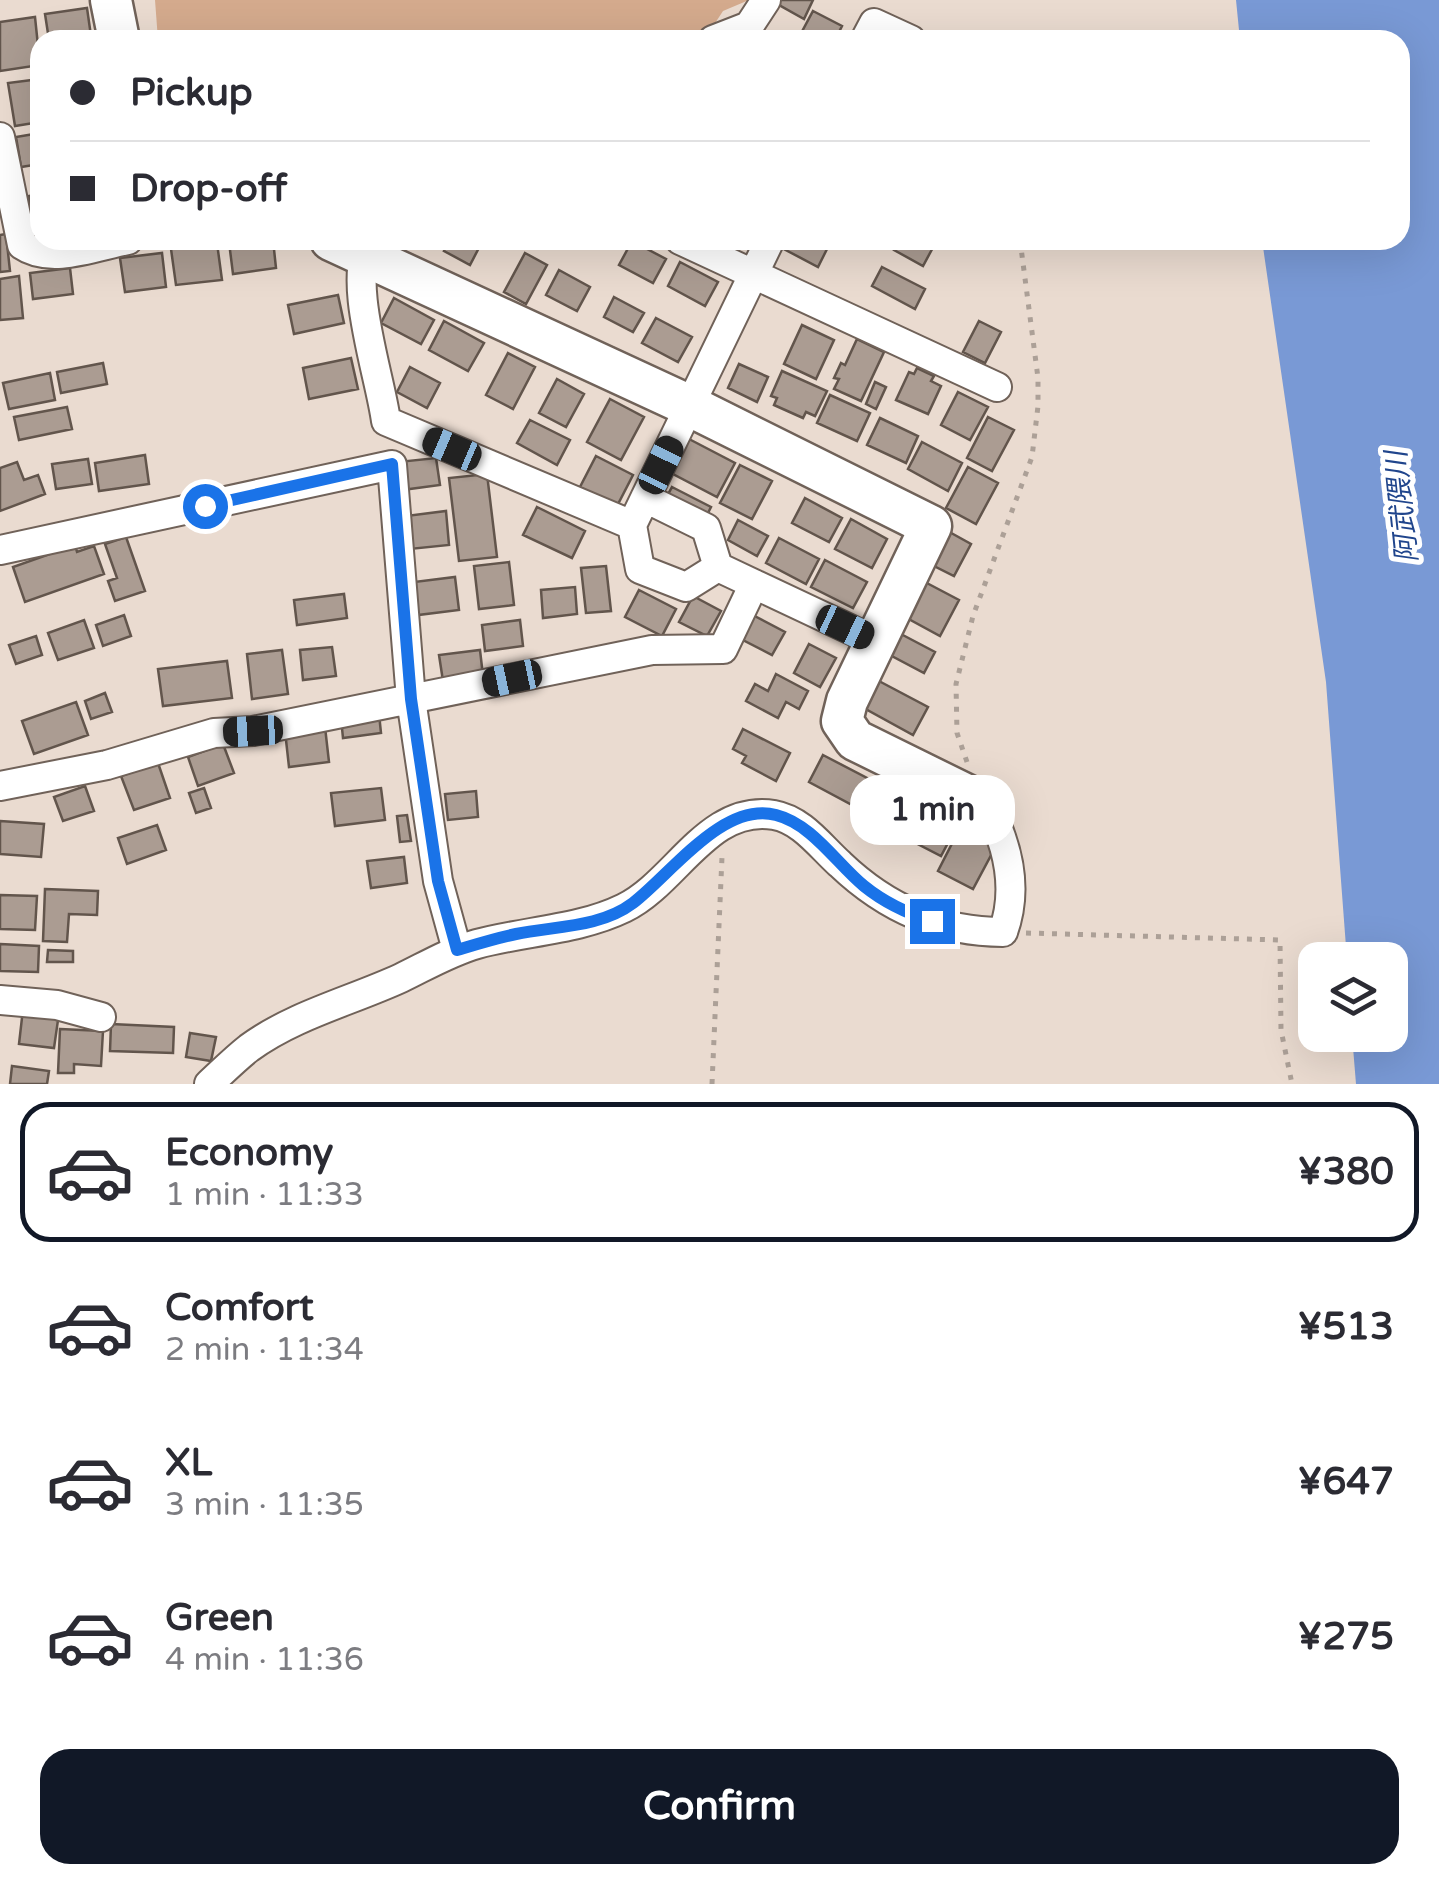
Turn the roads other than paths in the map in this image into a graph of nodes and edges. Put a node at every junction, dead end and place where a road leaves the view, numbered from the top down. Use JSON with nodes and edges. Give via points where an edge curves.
{"nodes":[{"id":1,"x":110,"y":0,"type":"edge"},
{"id":2,"x":766,"y":0,"type":"edge"},
{"id":3,"x":117,"y":30,"type":"edge"},
{"id":4,"x":739,"y":30,"type":"edge"},
{"id":5,"x":870,"y":30,"type":"edge"},
{"id":6,"x":890,"y":30,"type":"edge"},
{"id":7,"x":1,"y":133,"type":"edge"},
{"id":8,"x":77,"y":250,"type":"edge"},
{"id":9,"x":355,"y":250,"type":"edge"},
{"id":10,"x":366,"y":250,"type":"edge"},
{"id":11,"x":702,"y":250,"type":"edge"},
{"id":12,"x":765,"y":250,"type":"edge"},
{"id":13,"x":754,"y":274,"type":"junction"},
{"id":14,"x":996,"y":387,"type":"dead end"},
{"id":15,"x":690,"y":406,"type":"junction"},
{"id":16,"x":386,"y":421,"type":"junction"},
{"id":17,"x":392,"y":464,"type":"junction"},
{"id":18,"x":645,"y":498,"type":"junction"},
{"id":19,"x":632,"y":525,"type":"junction"},
{"id":20,"x":0,"y":550,"type":"edge"},
{"id":21,"x":718,"y":566,"type":"junction"},
{"id":22,"x":754,"y":584,"type":"junction"},
{"id":23,"x":875,"y":641,"type":"junction"},
{"id":24,"x":411,"y":699,"type":"junction"},
{"id":25,"x":0,"y":786,"type":"edge"},
{"id":26,"x":987,"y":805,"type":"joint"},
{"id":27,"x":457,"y":950,"type":"junction"},
{"id":28,"x":0,"y":1000,"type":"edge"},
{"id":29,"x":100,"y":1017,"type":"dead end"},
{"id":30,"x":210,"y":1084,"type":"edge"}],
"edges":[{"from":1,"to":3,"type":"street"},
{"from":2,"to":4,"type":"street"},
{"from":5,"to":6,"type":"street","via":[[874,22]]},
{"from":7,"to":8,"type":"street","via":[[22,246],[37,254]]},
{"from":9,"to":16,"type":"street"},
{"from":10,"to":15,"type":"street"},
{"from":11,"to":13,"type":"street"},
{"from":12,"to":13,"type":"street"},
{"from":13,"to":14,"type":"street"},
{"from":13,"to":15,"type":"street"},
{"from":15,"to":18,"type":"street"},
{"from":15,"to":23,"type":"street","via":[[930,526]]},
{"from":16,"to":17,"type":"street"},
{"from":16,"to":19,"type":"street"},
{"from":17,"to":20,"type":"street"},
{"from":17,"to":24,"type":"street"},
{"from":18,"to":19,"type":"street"},
{"from":18,"to":21,"type":"street","via":[[706,528]]},
{"from":19,"to":21,"type":"street","via":[[640,568],[686,588]]},
{"from":21,"to":22,"type":"street"},
{"from":22,"to":23,"type":"street"},
{"from":22,"to":24,"type":"street","via":[[723,650],[652,650]]},
{"from":23,"to":26,"type":"street","via":[[842,721],[854,740]]},
{"from":24,"to":25,"type":"street","via":[[214,733],[107,765]]},
{"from":24,"to":27,"type":"street","via":[[438,881]]},
{"from":26,"to":27,"type":"street","via":[[1011,868],[1004,932],[902,912],[866,888],[807,830],[777,815],[748,814],[724,824],[630,906],[596,921]]},
{"from":27,"to":30,"type":"street","via":[[278,1030]]},
{"from":28,"to":29,"type":"street"}]}
